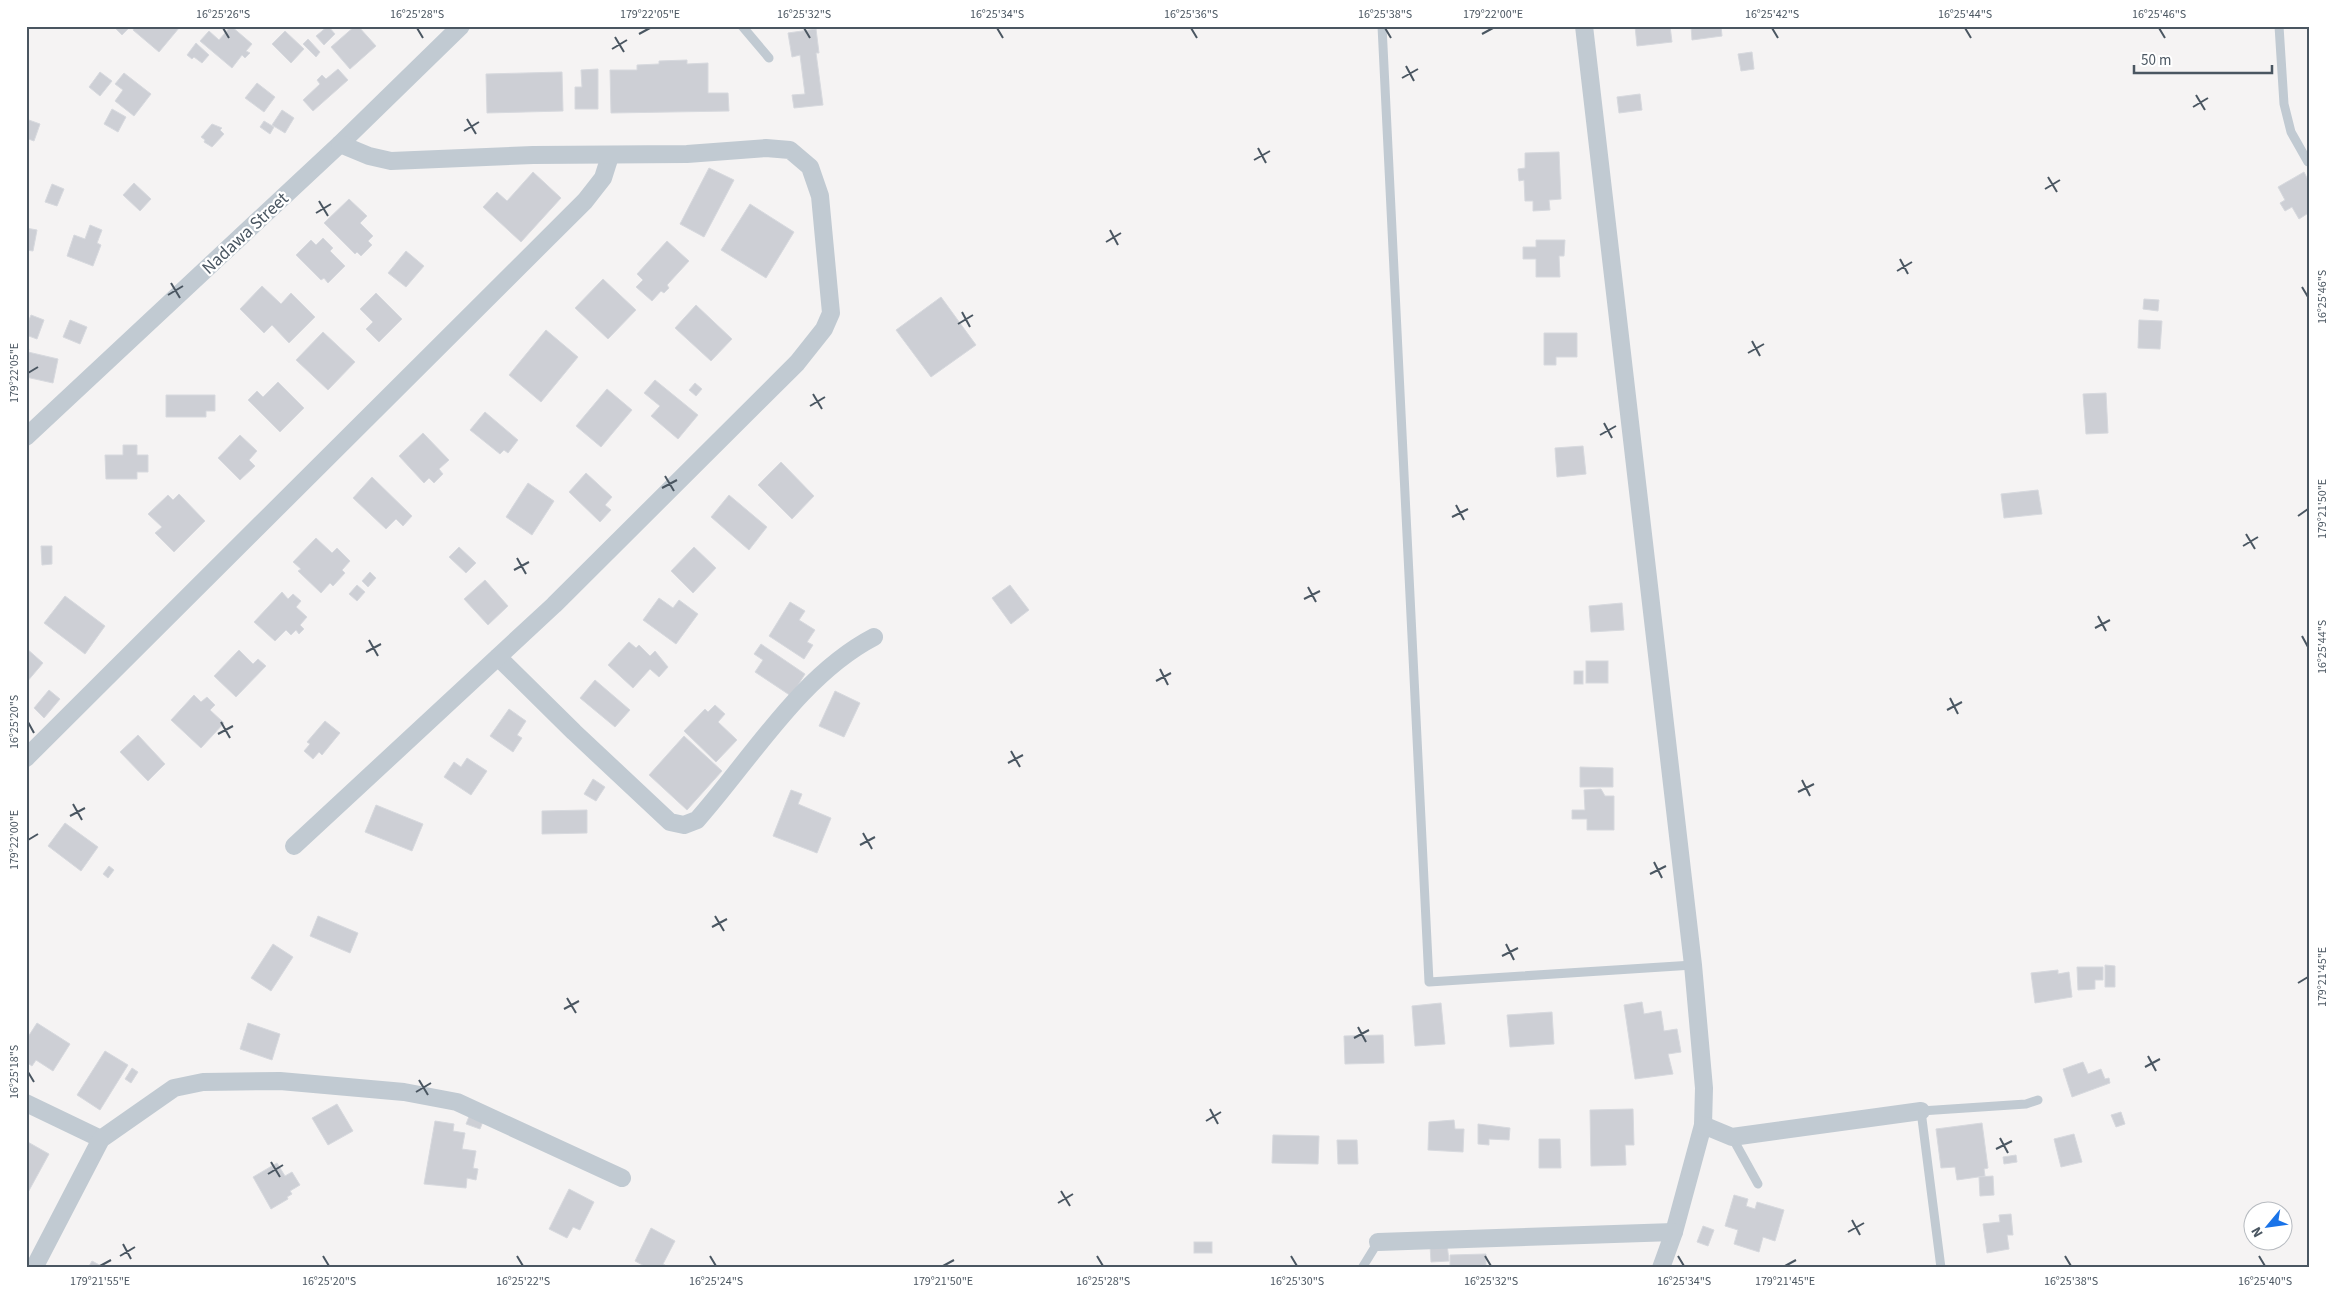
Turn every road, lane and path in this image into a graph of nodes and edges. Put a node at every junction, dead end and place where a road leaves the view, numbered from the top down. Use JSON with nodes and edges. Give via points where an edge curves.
{"nodes":[{"id":1,"x":461,"y":26,"type":"edge"},
{"id":2,"x":742,"y":26,"type":"edge"},
{"id":3,"x":1382,"y":26,"type":"edge"},
{"id":4,"x":1584,"y":26,"type":"edge"},
{"id":5,"x":2279,"y":26,"type":"edge"},
{"id":6,"x":769,"y":58,"type":"dead end"},
{"id":7,"x":340,"y":144,"type":"junction"},
{"id":8,"x":610,"y":156,"type":"junction"},
{"id":9,"x":2308,"y":162,"type":"dead end"},
{"id":10,"x":26,"y":437,"type":"edge"},
{"id":11,"x":874,"y":637,"type":"dead end"},
{"id":12,"x":498,"y":657,"type":"junction"},
{"id":13,"x":26,"y":758,"type":"edge"},
{"id":14,"x":294,"y":846,"type":"dead end"},
{"id":15,"x":1693,"y":965,"type":"junction"},
{"id":16,"x":2038,"y":1100,"type":"dead end"},
{"id":17,"x":26,"y":1103,"type":"edge"},
{"id":18,"x":1920,"y":1111,"type":"junction"},
{"id":19,"x":1703,"y":1125,"type":"junction"},
{"id":20,"x":1732,"y":1137,"type":"junction"},
{"id":21,"x":101,"y":1139,"type":"junction"},
{"id":22,"x":622,"y":1178,"type":"dead end"},
{"id":23,"x":1758,"y":1184,"type":"dead end"},
{"id":24,"x":1674,"y":1232,"type":"junction"},
{"id":25,"x":1378,"y":1242,"type":"joint"},
{"id":26,"x":34,"y":1268,"type":"edge"},
{"id":27,"x":1362,"y":1268,"type":"edge"},
{"id":28,"x":1661,"y":1268,"type":"edge"},
{"id":29,"x":1942,"y":1268,"type":"edge"}],
"edges":[{"from":1,"to":7,"type":"street","name":"Nadawa Street"},
{"from":2,"to":6,"type":"lane"},
{"from":3,"to":15,"type":"lane","via":[[1429,982]]},
{"from":4,"to":15,"type":"street"},
{"from":5,"to":9,"type":"lane","via":[[2284,104],[2291,132]]},
{"from":7,"to":8,"type":"street","via":[[391,161],[534,155]]},
{"from":7,"to":10,"type":"street","name":"Nadawa Street"},
{"from":8,"to":12,"type":"street","via":[[766,148],[790,150],[810,167],[820,196],[831,313],[824,329],[797,363]]},
{"from":8,"to":13,"type":"street","via":[[603,178],[585,201]]},
{"from":11,"to":12,"type":"street","via":[[854,648],[816,679],[697,820],[684,825],[670,822]]},
{"from":12,"to":14,"type":"street"},
{"from":15,"to":19,"type":"street","via":[[1704,1088]]},
{"from":16,"to":18,"type":"lane","via":[[2026,1104]]},
{"from":17,"to":21,"type":"street"},
{"from":18,"to":20,"type":"street"},
{"from":18,"to":29,"type":"lane"},
{"from":19,"to":20,"type":"street"},
{"from":19,"to":24,"type":"street"},
{"from":20,"to":23,"type":"lane"},
{"from":21,"to":22,"type":"street","via":[[174,1088],[203,1082],[280,1081],[404,1092],[457,1102]]},
{"from":21,"to":26,"type":"street"},
{"from":24,"to":25,"type":"street"},
{"from":24,"to":28,"type":"street"},
{"from":25,"to":27,"type":"lane"}]}
